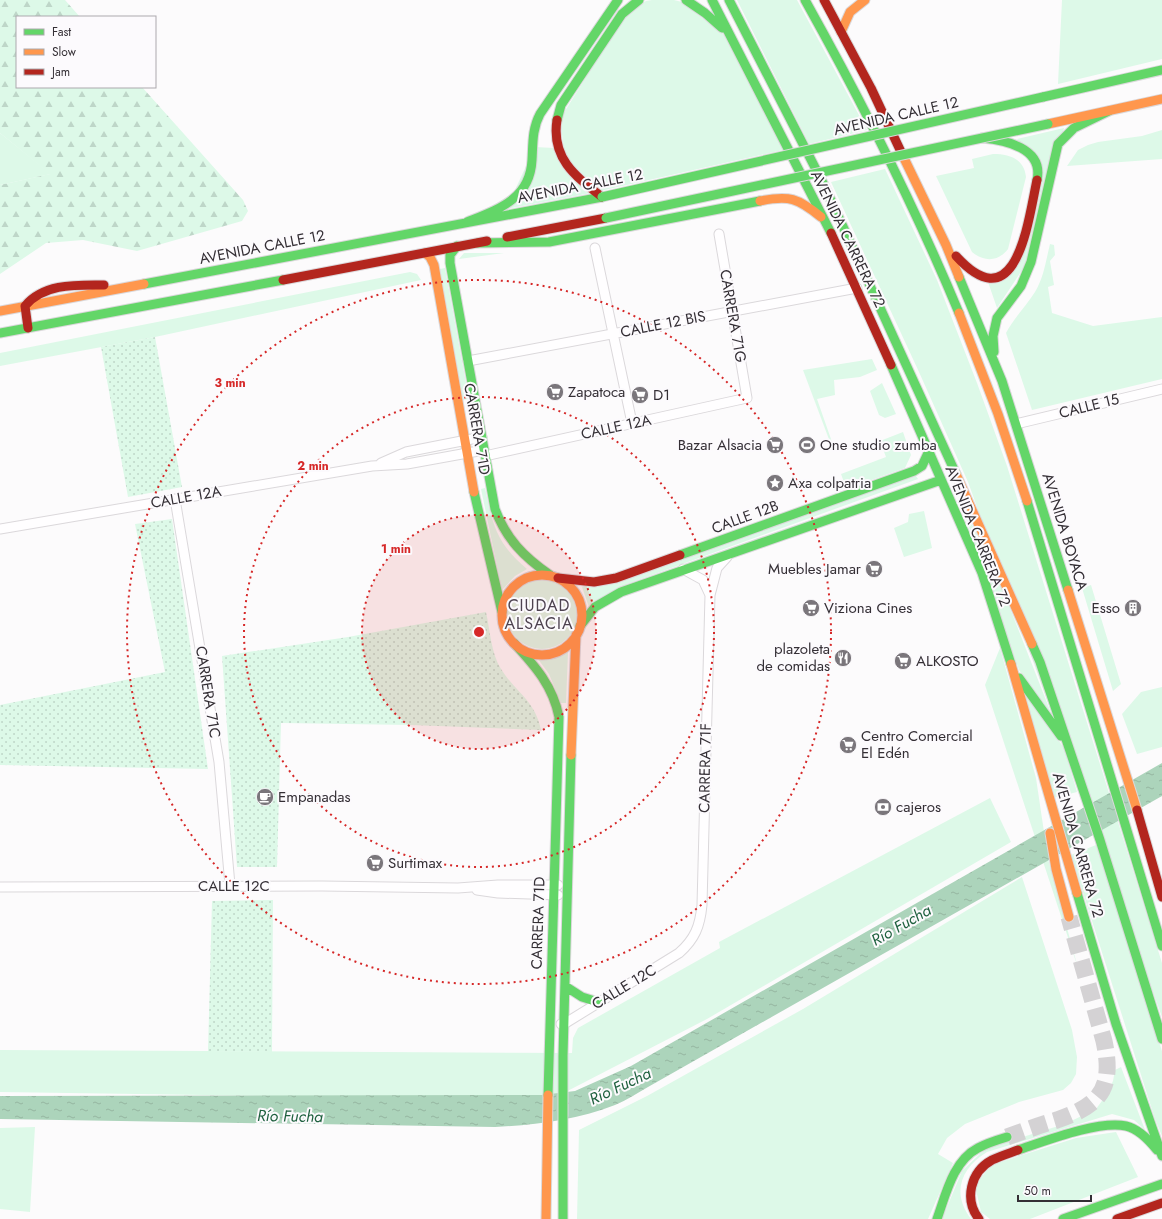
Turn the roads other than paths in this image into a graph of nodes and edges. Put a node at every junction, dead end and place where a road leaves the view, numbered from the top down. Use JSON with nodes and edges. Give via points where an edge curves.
{"nodes":[{"id":1,"x":618,"y":0,"type":"edge"},
{"id":2,"x":640,"y":0,"type":"edge"},
{"id":3,"x":686,"y":0,"type":"edge"},
{"id":4,"x":712,"y":0,"type":"edge"},
{"id":5,"x":729,"y":0,"type":"edge"},
{"id":6,"x":805,"y":0,"type":"edge"},
{"id":7,"x":824,"y":0,"type":"edge"},
{"id":8,"x":865,"y":0,"type":"edge"},
{"id":9,"x":841,"y":32,"type":"junction"},
{"id":10,"x":732,"y":38,"type":"junction"},
{"id":11,"x":755,"y":50,"type":"junction"},
{"id":12,"x":1162,"y":70,"type":"edge"},
{"id":13,"x":758,"y":90,"type":"junction"},
{"id":14,"x":1162,"y":99,"type":"edge"},
{"id":15,"x":1109,"y":111,"type":"junction"},
{"id":16,"x":982,"y":138,"type":"junction"},
{"id":17,"x":898,"y":176,"type":"junction"},
{"id":18,"x":602,"y":197,"type":"junction"},
{"id":19,"x":929,"y":208,"type":"junction"},
{"id":20,"x":467,"y":222,"type":"junction"},
{"id":21,"x":826,"y":222,"type":"junction"},
{"id":22,"x":719,"y":234,"type":"dead end"},
{"id":23,"x":478,"y":243,"type":"junction"},
{"id":24,"x":946,"y":245,"type":"junction"},
{"id":25,"x":458,"y":246,"type":"junction"},
{"id":26,"x":596,"y":248,"type":"dead end"},
{"id":27,"x":425,"y":253,"type":"junction"},
{"id":28,"x":857,"y":288,"type":"junction"},
{"id":29,"x":25,"y":306,"type":"junction"},
{"id":30,"x":0,"y":311,"type":"edge"},
{"id":31,"x":732,"y":311,"type":"junction"},
{"id":32,"x":28,"y":328,"type":"junction"},
{"id":33,"x":0,"y":333,"type":"edge"},
{"id":34,"x":614,"y":334,"type":"junction"},
{"id":35,"x":986,"y":340,"type":"junction"},
{"id":36,"x":468,"y":361,"type":"junction"},
{"id":37,"x":1002,"y":381,"type":"junction"},
{"id":38,"x":989,"y":388,"type":"junction"},
{"id":39,"x":1162,"y":389,"type":"edge"},
{"id":40,"x":747,"y":398,"type":"joint"},
{"id":41,"x":632,"y":423,"type":"junction"},
{"id":42,"x":1016,"y":424,"type":"junction"},
{"id":43,"x":482,"y":437,"type":"junction"},
{"id":44,"x":465,"y":441,"type":"junction"},
{"id":45,"x":929,"y":451,"type":"junction"},
{"id":46,"x":467,"y":453,"type":"junction"},
{"id":47,"x":484,"y":453,"type":"junction"},
{"id":48,"x":372,"y":466,"type":"junction"},
{"id":49,"x":1030,"y":469,"type":"junction"},
{"id":50,"x":941,"y":480,"type":"junction"},
{"id":51,"x":175,"y":499,"type":"junction"},
{"id":52,"x":1028,"y":509,"type":"junction"},
{"id":53,"x":0,"y":529,"type":"edge"},
{"id":54,"x":730,"y":553,"type":"junction"},
{"id":55,"x":683,"y":569,"type":"junction"},
{"id":56,"x":554,"y":577,"type":"junction"},
{"id":57,"x":710,"y":595,"type":"junction"},
{"id":58,"x":502,"y":612,"type":"junction"},
{"id":59,"x":580,"y":626,"type":"junction"},
{"id":60,"x":576,"y":635,"type":"junction"},
{"id":61,"x":514,"y":643,"type":"junction"},
{"id":62,"x":1077,"y":667,"type":"junction"},
{"id":63,"x":1012,"y":668,"type":"junction"},
{"id":64,"x":1098,"y":687,"type":"junction"},
{"id":65,"x":1070,"y":748,"type":"junction"},
{"id":66,"x":1048,"y":803,"type":"junction"},
{"id":67,"x":0,"y":885,"type":"edge"},
{"id":68,"x":554,"y":885,"type":"junction"},
{"id":69,"x":568,"y":885,"type":"junction"},
{"id":70,"x":230,"y":886,"type":"junction"},
{"id":71,"x":458,"y":888,"type":"junction"},
{"id":72,"x":553,"y":895,"type":"junction"},
{"id":73,"x":568,"y":896,"type":"junction"},
{"id":74,"x":1162,"y":896,"type":"edge"},
{"id":75,"x":1069,"y":917,"type":"tunnel mouth"},
{"id":76,"x":694,"y":939,"type":"joint"},
{"id":77,"x":1162,"y":946,"type":"edge"},
{"id":78,"x":565,"y":986,"type":"junction"},
{"id":79,"x":598,"y":1002,"type":"junction"},
{"id":80,"x":549,"y":1024,"type":"junction"},
{"id":81,"x":564,"y":1024,"type":"junction"},
{"id":82,"x":1162,"y":1039,"type":"edge"},
{"id":83,"x":1007,"y":1137,"type":"tunnel mouth"},
{"id":84,"x":1162,"y":1155,"type":"edge"},
{"id":85,"x":1162,"y":1184,"type":"edge"},
{"id":86,"x":1162,"y":1203,"type":"edge"},
{"id":87,"x":546,"y":1219,"type":"edge"},
{"id":88,"x":563,"y":1219,"type":"edge"},
{"id":89,"x":937,"y":1219,"type":"edge"},
{"id":90,"x":979,"y":1219,"type":"edge"},
{"id":91,"x":1063,"y":1219,"type":"edge"},
{"id":92,"x":1116,"y":1219,"type":"edge"}],
"edges":[{"from":1,"to":20,"type":"main road","via":[[538,116],[534,131],[531,172],[527,184],[518,196]]},
{"from":2,"to":18,"type":"main road","via":[[622,14],[561,105],[556,120],[557,145],[562,159],[571,172]]},
{"from":3,"to":10,"type":"main road","via":[[705,13]]},
{"from":4,"to":10,"type":"main road","name":"AVENIDA CARRERA 72"},
{"from":5,"to":11,"type":"main road","name":"AVENIDA CARRERA 72"},
{"from":6,"to":17,"type":"main road"},
{"from":7,"to":9,"type":"main road"},
{"from":8,"to":9,"type":"main road","via":[[850,12]]},
{"from":9,"to":19,"type":"main road"},
{"from":10,"to":13,"type":"main road","name":"AVENIDA CARRERA 72"},
{"from":11,"to":13,"type":"main road"},
{"from":11,"to":65,"type":"main road","name":"AVENIDA CARRERA 72","via":[[860,259],[1037,655]]},
{"from":12,"to":18,"type":"main road","name":"AVENIDA CALLE 12","bridge":true},
{"from":13,"to":21,"type":"main road","name":"AVENIDA CARRERA 72"},
{"from":14,"to":15,"type":"main road"},
{"from":15,"to":16,"type":"main road","bridge":true},
{"from":15,"to":37,"type":"main road","via":[[1074,128],[1058,144],[1026,277],[1000,312],[994,325],[993,345]]},
{"from":16,"to":23,"type":"main road","bridge":true},
{"from":16,"to":24,"type":"main road","via":[[1012,143],[1031,155],[1037,165],[1038,175],[1017,263],[999,276],[989,278],[965,268]]},
{"from":17,"to":19,"type":"main road"},
{"from":17,"to":38,"type":"main road","via":[[951,293]]},
{"from":18,"to":20,"type":"main road","name":"AVENIDA CALLE 12"},
{"from":19,"to":24,"type":"main road"},
{"from":20,"to":29,"type":"main road","name":"AVENIDA CALLE 12"},
{"from":21,"to":23,"type":"main road","via":[[805,204],[779,197],[558,241]]},
{"from":21,"to":28,"type":"main road","name":"AVENIDA CARRERA 72"},
{"from":22,"to":31,"type":"street","name":"CARRERA 71G"},
{"from":23,"to":25,"type":"main road"},
{"from":24,"to":35,"type":"main road"},
{"from":25,"to":27,"type":"main road"},
{"from":25,"to":36,"type":"main road","name":"CARRERA 71D","via":[[450,255],[450,263]]},
{"from":26,"to":34,"type":"street"},
{"from":27,"to":32,"type":"main road"},
{"from":27,"to":44,"type":"main road","name":"CARRERA 71D","via":[[434,265]]},
{"from":28,"to":31,"type":"street","name":"CALLE 12 BIS"},
{"from":28,"to":45,"type":"main road","name":"AVENIDA CARRERA 72"},
{"from":29,"to":30,"type":"main road","name":"AVENIDA CALLE 12"},
{"from":29,"to":32,"type":"main road"},
{"from":31,"to":34,"type":"street","name":"CALLE 12 BIS"},
{"from":31,"to":40,"type":"street","name":"CARRERA 71G"},
{"from":32,"to":33,"type":"main road"},
{"from":34,"to":36,"type":"street","name":"CALLE 12 BIS"},
{"from":34,"to":41,"type":"street"},
{"from":35,"to":37,"type":"main road"},
{"from":35,"to":38,"type":"main road"},
{"from":36,"to":43,"type":"main road","name":"CARRERA 71D"},
{"from":37,"to":42,"type":"main road"},
{"from":38,"to":52,"type":"main road"},
{"from":39,"to":42,"type":"street","name":"CALLE 15"},
{"from":40,"to":41,"type":"street","name":"CALLE 12A"},
{"from":41,"to":47,"type":"street","name":"CALLE 12A"},
{"from":42,"to":49,"type":"main road"},
{"from":43,"to":44,"type":"street","name":"CALLE 12A"},
{"from":43,"to":47,"type":"main road","name":"CARRERA 71D"},
{"from":44,"to":46,"type":"main road","name":"CARRERA 71D"},
{"from":44,"to":48,"type":"street","name":"CALLE 12A","via":[[406,452]]},
{"from":45,"to":50,"type":"main road","name":"AVENIDA CARRERA 72"},
{"from":45,"to":56,"type":"main road","name":"CALLE 12B","via":[[922,466],[914,471],[616,578],[594,582]]},
{"from":46,"to":47,"type":"street","name":"CALLE 12A"},
{"from":46,"to":48,"type":"street","name":"CALLE 12A","via":[[407,464]]},
{"from":46,"to":58,"type":"main road","name":"CARRERA 71D","via":[[479,517]]},
{"from":47,"to":56,"type":"main road","name":"CARRERA 71D","via":[[495,508],[508,538],[530,561]]},
{"from":48,"to":51,"type":"street","name":"CALLE 12A"},
{"from":49,"to":52,"type":"main road"},
{"from":49,"to":64,"type":"main road","name":"AVENIDA BOYACA"},
{"from":50,"to":54,"type":"main road","name":"CALLE 12B"},
{"from":50,"to":63,"type":"main road","name":"AVENIDA CARRERA 72","via":[[982,573]]},
{"from":51,"to":53,"type":"street","name":"CALLE 12A"},
{"from":51,"to":70,"type":"street","name":"CARRERA 71C","via":[[219,762]]},
{"from":52,"to":62,"type":"main road"},
{"from":54,"to":55,"type":"main road","name":"CALLE 12B"},
{"from":54,"to":57,"type":"street","name":"CARRERA 71F","via":[[717,568]]},
{"from":55,"to":57,"type":"street","via":[[703,580]]},
{"from":55,"to":59,"type":"main road","name":"CALLE 12B","via":[[604,601],[595,607]]},
{"from":56,"to":58,"type":"main road","via":[[535,575],[521,581],[510,591]]},
{"from":56,"to":59,"type":"main road","via":[[566,583],[578,598],[581,607]]},
{"from":57,"to":76,"type":"street","name":"CARRERA 71F","via":[[702,905],[701,918]]},
{"from":58,"to":61,"type":"main road","via":[[504,626]]},
{"from":59,"to":60,"type":"main road"},
{"from":60,"to":61,"type":"main road","via":[[560,650],[547,654],[526,651]]},
{"from":60,"to":69,"type":"main road","name":"CARRERA 71D"},
{"from":61,"to":68,"type":"main road","name":"CARRERA 71D","via":[[544,676],[553,692],[559,717]]},
{"from":62,"to":64,"type":"main road"},
{"from":62,"to":77,"type":"main road"},
{"from":63,"to":65,"type":"main road"},
{"from":63,"to":66,"type":"main road","name":"AVENIDA CARRERA 72"},
{"from":64,"to":74,"type":"main road","name":"AVENIDA BOYACA"},
{"from":65,"to":82,"type":"main road","name":"AVENIDA CARRERA 72"},
{"from":66,"to":75,"type":"main road","via":[[1055,862]]},
{"from":66,"to":84,"type":"main road","name":"AVENIDA CARRERA 72","via":[[1116,1024]]},
{"from":67,"to":70,"type":"street","name":"CALLE 12C"},
{"from":68,"to":69,"type":"street","name":"CALLE 12C"},
{"from":68,"to":71,"type":"street","name":"CALLE 12C"},
{"from":68,"to":72,"type":"main road","name":"CARRERA 71D"},
{"from":69,"to":73,"type":"main road","name":"CARRERA 71D"},
{"from":70,"to":71,"type":"street","name":"CALLE 12C"},
{"from":71,"to":72,"type":"street","name":"CALLE 12C","via":[[498,893]]},
{"from":72,"to":73,"type":"street","name":"CALLE 12C"},
{"from":72,"to":80,"type":"main road","name":"CARRERA 71D"},
{"from":73,"to":78,"type":"main road","name":"CARRERA 71D"},
{"from":76,"to":79,"type":"street","name":"CALLE 12C","via":[[679,954]]},
{"from":78,"to":79,"type":"main road","via":[[582,997]]},
{"from":78,"to":81,"type":"main road","name":"CARRERA 71D"},
{"from":79,"to":81,"type":"street","name":"CALLE 12C"},
{"from":80,"to":81,"type":"street"},
{"from":80,"to":87,"type":"main road","name":"CARRERA 71D"},
{"from":81,"to":88,"type":"main road","name":"CARRERA 71D"},
{"from":83,"to":89,"type":"main road","via":[[983,1145],[962,1160]]},
{"from":84,"to":90,"type":"main road","via":[[1144,1136],[1126,1126],[1118,1125],[1094,1128],[1011,1152],[983,1165],[975,1175],[970,1198],[971,1207]]},
{"from":85,"to":91,"type":"main road"},
{"from":86,"to":92,"type":"main road"}]}
